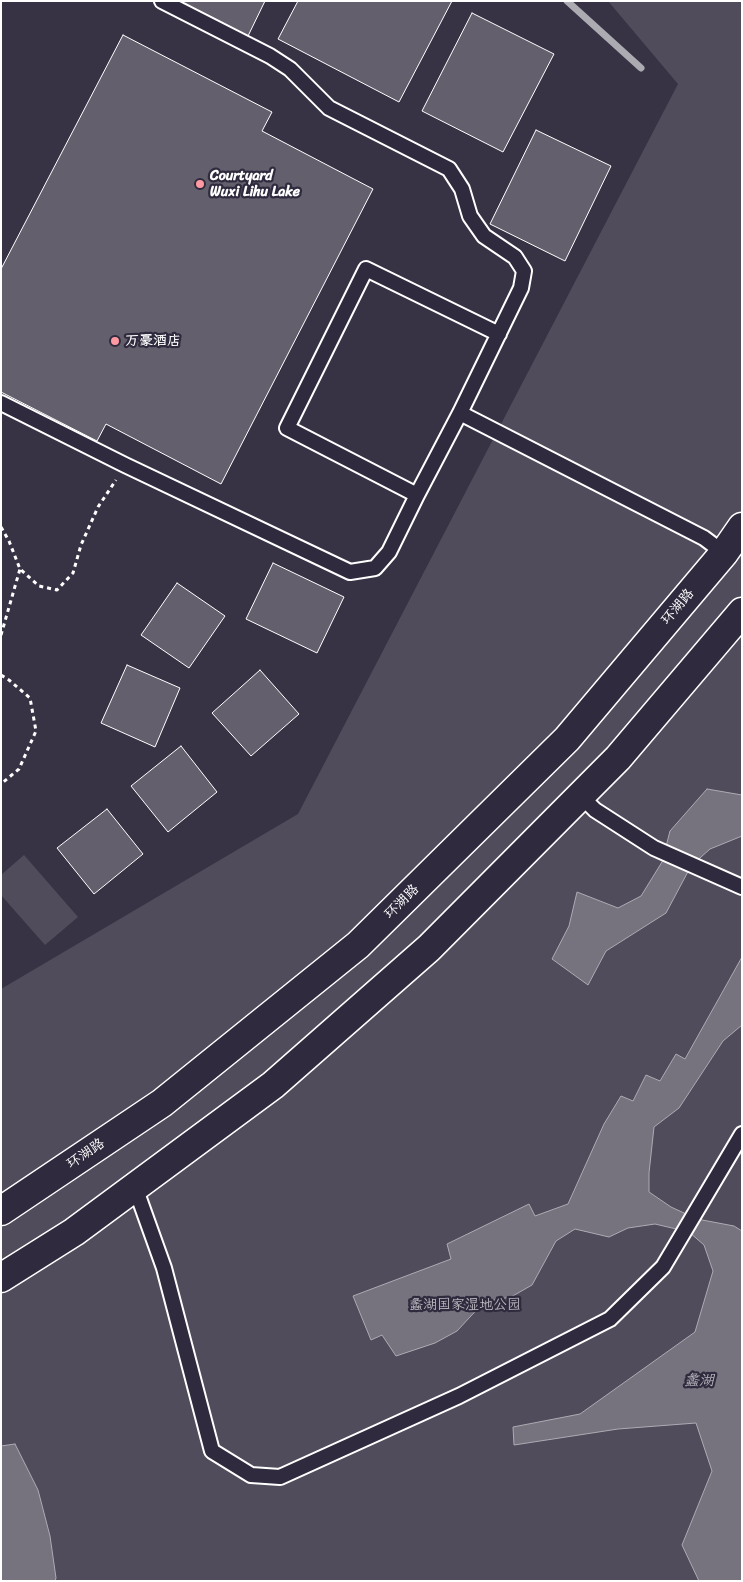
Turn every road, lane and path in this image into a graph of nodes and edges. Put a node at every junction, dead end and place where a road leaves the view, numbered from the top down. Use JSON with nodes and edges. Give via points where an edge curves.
{"nodes":[{"id":1,"x":162,"y":1,"type":"edge"},
{"id":2,"x":499,"y":334,"type":"junction"},
{"id":3,"x":1,"y":403,"type":"edge"},
{"id":4,"x":460,"y":413,"type":"junction"},
{"id":5,"x":126,"y":465,"type":"junction"},
{"id":6,"x":417,"y":495,"type":"junction"},
{"id":7,"x":1,"y":527,"type":"edge"},
{"id":8,"x":742,"y":528,"type":"edge"},
{"id":9,"x":724,"y":553,"type":"junction"},
{"id":10,"x":20,"y":569,"type":"junction"},
{"id":11,"x":742,"y":612,"type":"edge"},
{"id":12,"x":1,"y":634,"type":"edge"},
{"id":13,"x":1,"y":675,"type":"edge"},
{"id":14,"x":1,"y":784,"type":"edge"},
{"id":15,"x":581,"y":796,"type":"junction"},
{"id":16,"x":742,"y":887,"type":"edge"},
{"id":17,"x":742,"y":1134,"type":"edge"},
{"id":18,"x":135,"y":1187,"type":"junction"},
{"id":19,"x":3,"y":1209,"type":"edge"},
{"id":20,"x":34,"y":1257,"type":"junction"},
{"id":21,"x":1,"y":1278,"type":"edge"},
{"id":22,"x":1,"y":1301,"type":"edge"}],
"edges":[{"from":1,"to":2,"type":"lane","via":[[270,56],[290,69],[329,108],[449,169],[462,189],[470,216],[484,236],[515,257],[524,271],[521,288]]},
{"from":2,"to":4,"type":"lane"},
{"from":2,"to":6,"type":"lane","via":[[366,269],[287,428]]},
{"from":3,"to":5,"type":"lane"},
{"from":4,"to":6,"type":"lane"},
{"from":4,"to":9,"type":"lane","via":[[704,538]]},
{"from":5,"to":6,"type":"lane","via":[[350,572],[375,568],[389,552]]},
{"from":5,"to":10,"type":"path","via":[[98,507],[73,573],[57,590],[39,586]]},
{"from":7,"to":10,"type":"path"},
{"from":8,"to":9,"type":"main road","name":"环湖路"},
{"from":9,"to":19,"type":"main road","name":"环湖路","via":[[567,739],[358,945],[162,1103]]},
{"from":10,"to":12,"type":"path"},
{"from":11,"to":15,"type":"main road","via":[[618,758]]},
{"from":13,"to":14,"type":"path","via":[[30,698],[36,731],[19,769]]},
{"from":15,"to":16,"type":"lane","via":[[595,810],[654,848]]},
{"from":15,"to":18,"type":"main road","via":[[429,948],[273,1085]]},
{"from":17,"to":18,"type":"lane","via":[[663,1267],[610,1319],[459,1396],[280,1477],[251,1475],[212,1451],[164,1268]]},
{"from":18,"to":20,"type":"main road"},
{"from":20,"to":21,"type":"main road"},
{"from":20,"to":22,"type":"main road"}]}
